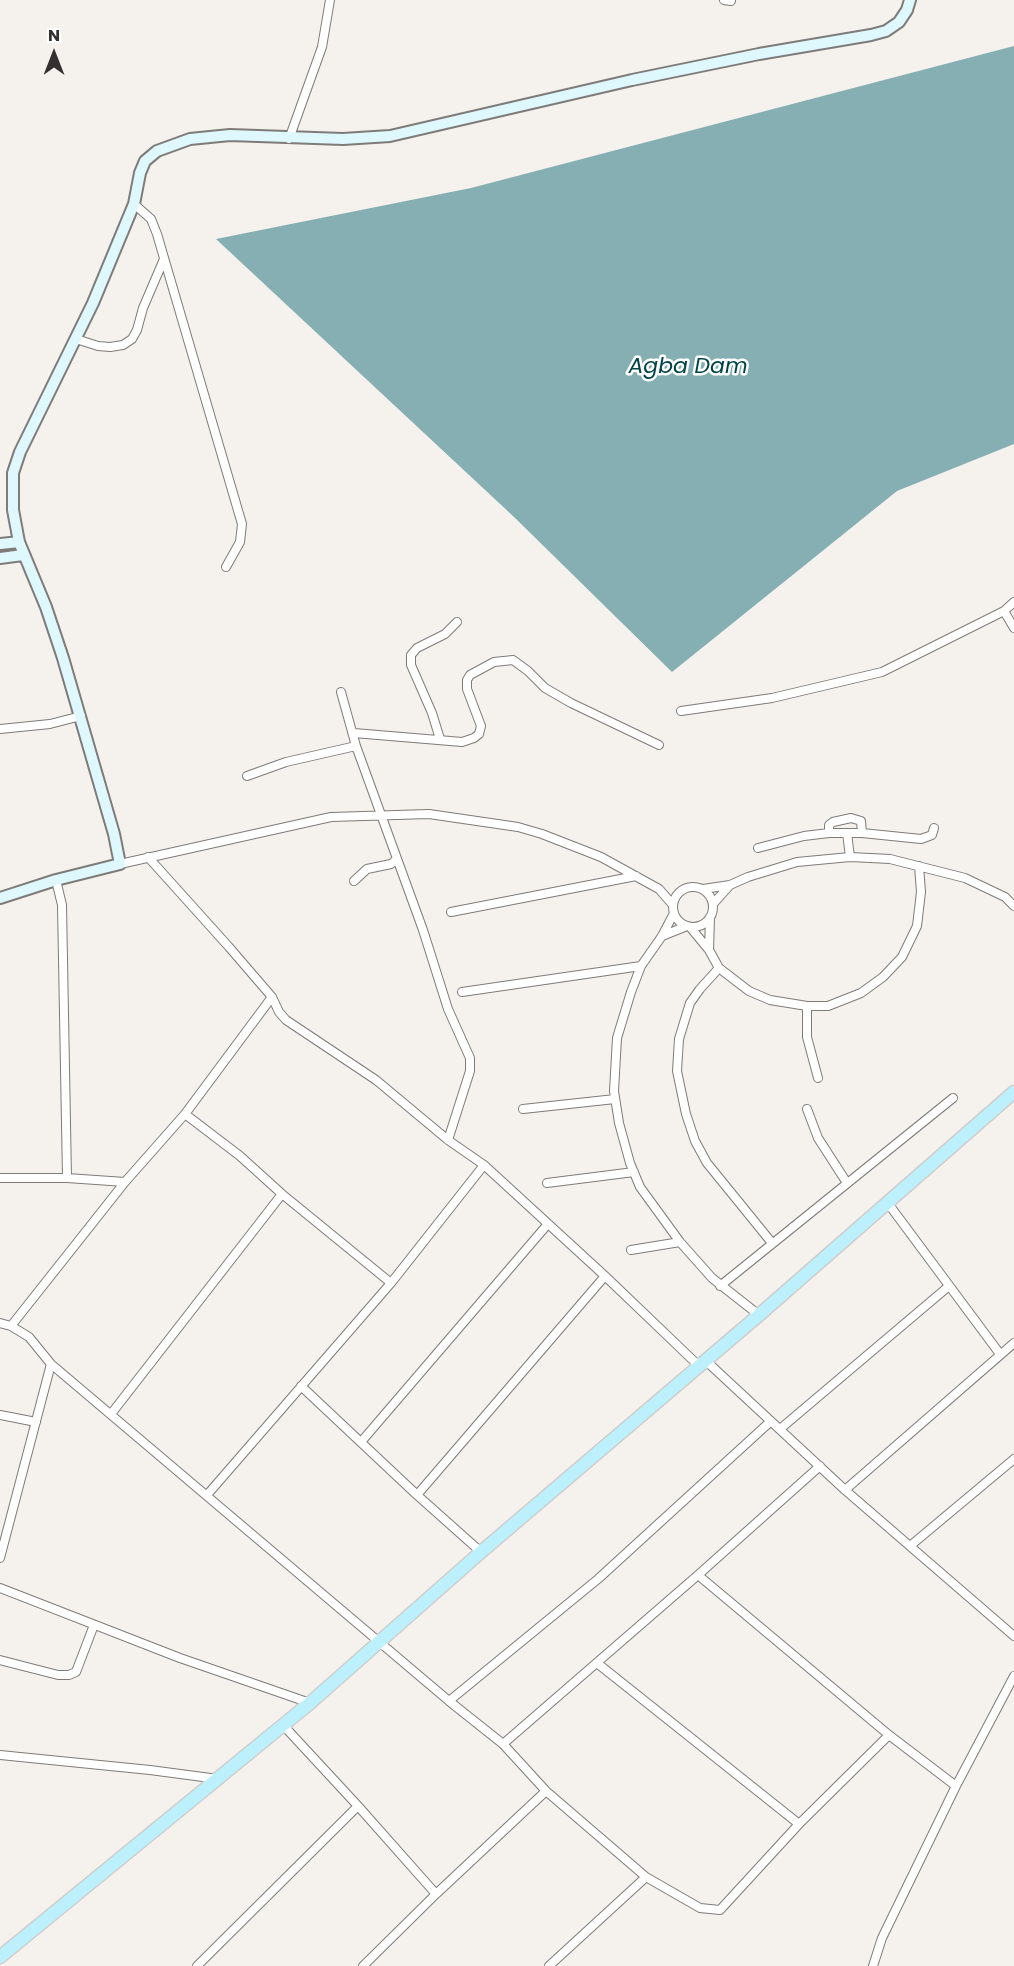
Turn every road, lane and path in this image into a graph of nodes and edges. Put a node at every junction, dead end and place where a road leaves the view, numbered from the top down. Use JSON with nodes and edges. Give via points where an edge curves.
{"nodes":[{"id":1,"x":330,"y":0,"type":"edge"},
{"id":2,"x":910,"y":0,"type":"edge"},
{"id":3,"x":289,"y":139,"type":"junction"},
{"id":4,"x":135,"y":204,"type":"junction"},
{"id":5,"x":164,"y":259,"type":"junction"},
{"id":6,"x":76,"y":339,"type":"junction"},
{"id":7,"x":19,"y":542,"type":"junction"},
{"id":8,"x":0,"y":544,"type":"edge"},
{"id":9,"x":23,"y":555,"type":"junction"},
{"id":10,"x":0,"y":558,"type":"edge"},
{"id":11,"x":226,"y":567,"type":"dead end"},
{"id":12,"x":1014,"y":602,"type":"edge"},
{"id":13,"x":1004,"y":611,"type":"junction"},
{"id":14,"x":457,"y":622,"type":"dead end"},
{"id":15,"x":1014,"y":628,"type":"edge"},
{"id":16,"x":341,"y":692,"type":"dead end"},
{"id":17,"x":681,"y":711,"type":"dead end"},
{"id":18,"x":81,"y":716,"type":"junction"},
{"id":19,"x":0,"y":729,"type":"edge"},
{"id":20,"x":354,"y":733,"type":"junction"},
{"id":21,"x":440,"y":739,"type":"junction"},
{"id":22,"x":659,"y":745,"type":"dead end"},
{"id":23,"x":356,"y":746,"type":"junction"},
{"id":24,"x":247,"y":776,"type":"dead end"},
{"id":25,"x":382,"y":814,"type":"junction"},
{"id":26,"x":933,"y":828,"type":"dead end"},
{"id":27,"x":829,"y":833,"type":"junction"},
{"id":28,"x":862,"y":833,"type":"junction"},
{"id":29,"x":847,"y":834,"type":"junction"},
{"id":30,"x":758,"y":848,"type":"dead end"},
{"id":31,"x":148,"y":857,"type":"junction"},
{"id":32,"x":850,"y":857,"type":"junction"},
{"id":33,"x":397,"y":859,"type":"junction"},
{"id":34,"x":120,"y":864,"type":"junction"},
{"id":35,"x":919,"y":866,"type":"junction"},
{"id":36,"x":636,"y":876,"type":"junction"},
{"id":37,"x":56,"y":880,"type":"junction"},
{"id":38,"x":354,"y":881,"type":"dead end"},
{"id":39,"x":730,"y":885,"type":"junction"},
{"id":40,"x":659,"y":889,"type":"junction"},
{"id":41,"x":703,"y":889,"type":"junction"},
{"id":42,"x":680,"y":891,"type":"junction"},
{"id":43,"x":0,"y":898,"type":"edge"},
{"id":44,"x":713,"y":904,"type":"junction"},
{"id":45,"x":1014,"y":906,"type":"edge"},
{"id":46,"x":673,"y":909,"type":"junction"},
{"id":47,"x":451,"y":912,"type":"dead end"},
{"id":48,"x":710,"y":917,"type":"junction"},
{"id":49,"x":689,"y":926,"type":"junction"},
{"id":50,"x":662,"y":936,"type":"junction"},
{"id":51,"x":709,"y":950,"type":"junction"},
{"id":52,"x":641,"y":966,"type":"junction"},
{"id":53,"x":719,"y":968,"type":"junction"},
{"id":54,"x":462,"y":992,"type":"dead end"},
{"id":55,"x":272,"y":997,"type":"junction"},
{"id":56,"x":807,"y":1006,"type":"junction"},
{"id":57,"x":818,"y":1078,"type":"dead end"},
{"id":58,"x":1014,"y":1092,"type":"edge"},
{"id":59,"x":953,"y":1098,"type":"dead end"},
{"id":60,"x":615,"y":1099,"type":"junction"},
{"id":61,"x":523,"y":1109,"type":"dead end"},
{"id":62,"x":807,"y":1109,"type":"dead end"},
{"id":63,"x":185,"y":1114,"type":"junction"},
{"id":64,"x":448,"y":1140,"type":"junction"},
{"id":65,"x":484,"y":1165,"type":"junction"},
{"id":66,"x":634,"y":1172,"type":"junction"},
{"id":67,"x":0,"y":1178,"type":"edge"},
{"id":68,"x":67,"y":1178,"type":"junction"},
{"id":69,"x":125,"y":1182,"type":"junction"},
{"id":70,"x":547,"y":1183,"type":"dead end"},
{"id":71,"x":847,"y":1183,"type":"junction"},
{"id":72,"x":282,"y":1194,"type":"junction"},
{"id":73,"x":887,"y":1202,"type":"junction"},
{"id":74,"x":547,"y":1225,"type":"junction"},
{"id":75,"x":680,"y":1242,"type":"junction"},
{"id":76,"x":772,"y":1243,"type":"junction"},
{"id":77,"x":631,"y":1250,"type":"dead end"},
{"id":78,"x":605,"y":1276,"type":"junction"},
{"id":79,"x":391,"y":1283,"type":"junction"},
{"id":80,"x":720,"y":1286,"type":"junction"},
{"id":81,"x":949,"y":1286,"type":"junction"},
{"id":82,"x":759,"y":1315,"type":"junction"},
{"id":83,"x":0,"y":1323,"type":"edge"},
{"id":84,"x":11,"y":1326,"type":"junction"},
{"id":85,"x":1014,"y":1343,"type":"edge"},
{"id":86,"x":1000,"y":1354,"type":"junction"},
{"id":87,"x":702,"y":1363,"type":"junction"},
{"id":88,"x":51,"y":1364,"type":"junction"},
{"id":89,"x":301,"y":1386,"type":"junction"},
{"id":90,"x":111,"y":1414,"type":"junction"},
{"id":91,"x":0,"y":1415,"type":"edge"},
{"id":92,"x":771,"y":1421,"type":"junction"},
{"id":93,"x":36,"y":1422,"type":"junction"},
{"id":94,"x":780,"y":1429,"type":"junction"},
{"id":95,"x":361,"y":1442,"type":"junction"},
{"id":96,"x":1014,"y":1459,"type":"edge"},
{"id":97,"x":820,"y":1466,"type":"junction"},
{"id":98,"x":845,"y":1490,"type":"junction"},
{"id":99,"x":207,"y":1495,"type":"junction"},
{"id":100,"x":417,"y":1495,"type":"junction"},
{"id":101,"x":909,"y":1546,"type":"junction"},
{"id":102,"x":481,"y":1552,"type":"junction"},
{"id":103,"x":0,"y":1558,"type":"edge"},
{"id":104,"x":698,"y":1575,"type":"junction"},
{"id":105,"x":0,"y":1588,"type":"edge"},
{"id":106,"x":94,"y":1625,"type":"junction"},
{"id":107,"x":1014,"y":1636,"type":"edge"},
{"id":108,"x":378,"y":1642,"type":"junction"},
{"id":109,"x":0,"y":1660,"type":"edge"},
{"id":110,"x":597,"y":1663,"type":"junction"},
{"id":111,"x":1014,"y":1676,"type":"edge"},
{"id":112,"x":449,"y":1701,"type":"junction"},
{"id":113,"x":310,"y":1703,"type":"junction"},
{"id":114,"x":283,"y":1725,"type":"junction"},
{"id":115,"x":889,"y":1735,"type":"junction"},
{"id":116,"x":503,"y":1744,"type":"junction"},
{"id":117,"x":0,"y":1755,"type":"edge"},
{"id":118,"x":218,"y":1779,"type":"junction"},
{"id":119,"x":956,"y":1786,"type":"junction"},
{"id":120,"x":546,"y":1791,"type":"junction"},
{"id":121,"x":358,"y":1806,"type":"junction"},
{"id":122,"x":799,"y":1824,"type":"junction"},
{"id":123,"x":646,"y":1876,"type":"junction"},
{"id":124,"x":436,"y":1894,"type":"junction"},
{"id":125,"x":0,"y":1957,"type":"edge"},
{"id":126,"x":196,"y":1966,"type":"edge"},
{"id":127,"x":363,"y":1966,"type":"edge"},
{"id":128,"x":549,"y":1966,"type":"edge"},
{"id":129,"x":873,"y":1966,"type":"edge"}],
"edges":[{"from":1,"to":3,"type":"street","via":[[322,48]]},
{"from":2,"to":3,"type":"street","via":[[899,22],[871,35],[632,80],[390,136]]},
{"from":3,"to":4,"type":"street","via":[[220,136],[190,139],[157,151],[145,161],[140,173]]},
{"from":4,"to":5,"type":"street","via":[[151,219]]},
{"from":4,"to":6,"type":"street"},
{"from":5,"to":6,"type":"street","via":[[132,339],[110,347]]},
{"from":5,"to":11,"type":"street","via":[[242,524],[240,542]]},
{"from":6,"to":7,"type":"street","via":[[13,473],[13,510]]},
{"from":7,"to":8,"type":"street"},
{"from":7,"to":9,"type":"street"},
{"from":9,"to":10,"type":"street"},
{"from":9,"to":18,"type":"street","via":[[46,607]]},
{"from":12,"to":13,"type":"street"},
{"from":13,"to":15,"type":"street"},
{"from":13,"to":17,"type":"street","via":[[882,672],[771,698]]},
{"from":14,"to":21,"type":"street","via":[[411,656]]},
{"from":16,"to":20,"type":"street"},
{"from":18,"to":19,"type":"street"},
{"from":18,"to":34,"type":"street"},
{"from":20,"to":21,"type":"street"},
{"from":20,"to":23,"type":"street"},
{"from":21,"to":22,"type":"street","via":[[462,742],[479,734],[481,726],[467,680],[480,669],[513,660],[545,688]]},
{"from":23,"to":24,"type":"street","via":[[286,762]]},
{"from":23,"to":25,"type":"street"},
{"from":25,"to":31,"type":"street","via":[[331,817]]},
{"from":25,"to":33,"type":"street"},
{"from":25,"to":36,"type":"street","via":[[429,814],[518,827],[601,857]]},
{"from":26,"to":28,"type":"street","via":[[932,835],[921,839]]},
{"from":27,"to":28,"type":"street","via":[[833,822],[851,818],[861,821]]},
{"from":27,"to":29,"type":"street"},
{"from":27,"to":30,"type":"street"},
{"from":28,"to":29,"type":"street"},
{"from":29,"to":32,"type":"street"},
{"from":31,"to":34,"type":"street"},
{"from":31,"to":55,"type":"street"},
{"from":32,"to":35,"type":"street","via":[[890,859]]},
{"from":32,"to":39,"type":"street","via":[[797,862]]},
{"from":33,"to":38,"type":"street","via":[[367,869]]},
{"from":33,"to":64,"type":"street","via":[[448,1009],[470,1058],[470,1071]]},
{"from":34,"to":37,"type":"street"},
{"from":35,"to":45,"type":"street","via":[[985,886]]},
{"from":35,"to":56,"type":"street","via":[[917,926],[902,957],[861,993],[828,1006]]},
{"from":36,"to":40,"type":"street"},
{"from":36,"to":47,"type":"street"},
{"from":37,"to":43,"type":"street"},
{"from":37,"to":68,"type":"street","via":[[63,905]]},
{"from":39,"to":41,"type":"street"},
{"from":39,"to":44,"type":"street"},
{"from":40,"to":42,"type":"street"},
{"from":40,"to":46,"type":"street"},
{"from":41,"to":42,"type":"street"},
{"from":41,"to":44,"type":"street"},
{"from":42,"to":46,"type":"street"},
{"from":44,"to":48,"type":"street"},
{"from":46,"to":49,"type":"street","via":[[679,921]]},
{"from":46,"to":50,"type":"street"},
{"from":48,"to":49,"type":"street","via":[[699,926]]},
{"from":48,"to":51,"type":"street"},
{"from":49,"to":50,"type":"street"},
{"from":49,"to":51,"type":"street"},
{"from":50,"to":52,"type":"street"},
{"from":51,"to":53,"type":"street"},
{"from":52,"to":54,"type":"street"},
{"from":52,"to":60,"type":"street","via":[[617,1038]]},
{"from":53,"to":56,"type":"street","via":[[749,991],[770,1000]]},
{"from":53,"to":76,"type":"street","via":[[690,1003],[679,1039],[677,1071],[686,1114],[707,1163]]},
{"from":55,"to":63,"type":"street"},
{"from":55,"to":64,"type":"street","via":[[286,1020],[376,1080]]},
{"from":56,"to":57,"type":"street","via":[[807,1037]]},
{"from":58,"to":73,"type":"main road"},
{"from":59,"to":71,"type":"street"},
{"from":60,"to":61,"type":"street"},
{"from":60,"to":66,"type":"street"},
{"from":62,"to":71,"type":"street","via":[[818,1138]]},
{"from":63,"to":69,"type":"street"},
{"from":63,"to":72,"type":"street"},
{"from":64,"to":65,"type":"street"},
{"from":65,"to":74,"type":"street"},
{"from":65,"to":79,"type":"street"},
{"from":66,"to":70,"type":"street"},
{"from":66,"to":75,"type":"street","via":[[640,1187]]},
{"from":67,"to":68,"type":"street"},
{"from":68,"to":69,"type":"street"},
{"from":69,"to":84,"type":"street"},
{"from":71,"to":76,"type":"street"},
{"from":72,"to":79,"type":"street"},
{"from":72,"to":90,"type":"street"},
{"from":73,"to":81,"type":"street"},
{"from":73,"to":82,"type":"main road"},
{"from":74,"to":78,"type":"street"},
{"from":74,"to":95,"type":"street"},
{"from":75,"to":77,"type":"street"},
{"from":75,"to":80,"type":"street"},
{"from":76,"to":80,"type":"street"},
{"from":78,"to":87,"type":"street"},
{"from":78,"to":100,"type":"street"},
{"from":79,"to":89,"type":"street"},
{"from":80,"to":82,"type":"street"},
{"from":81,"to":86,"type":"street"},
{"from":81,"to":94,"type":"street"},
{"from":82,"to":87,"type":"main road"},
{"from":83,"to":84,"type":"street"},
{"from":84,"to":88,"type":"street","via":[[29,1337]]},
{"from":85,"to":86,"type":"street"},
{"from":86,"to":98,"type":"street"},
{"from":87,"to":92,"type":"street"},
{"from":87,"to":102,"type":"main road"},
{"from":88,"to":90,"type":"street"},
{"from":88,"to":93,"type":"street"},
{"from":89,"to":95,"type":"street"},
{"from":89,"to":99,"type":"street"},
{"from":90,"to":99,"type":"street"},
{"from":91,"to":93,"type":"street"},
{"from":92,"to":94,"type":"street"},
{"from":92,"to":112,"type":"street","via":[[598,1579]]},
{"from":93,"to":103,"type":"street"},
{"from":94,"to":97,"type":"street"},
{"from":95,"to":100,"type":"street"},
{"from":96,"to":101,"type":"street"},
{"from":97,"to":98,"type":"street"},
{"from":97,"to":104,"type":"street"},
{"from":98,"to":101,"type":"street"},
{"from":99,"to":108,"type":"street"},
{"from":100,"to":102,"type":"street"},
{"from":101,"to":107,"type":"street"},
{"from":102,"to":108,"type":"main road"},
{"from":104,"to":110,"type":"street"},
{"from":104,"to":115,"type":"street"},
{"from":105,"to":106,"type":"street"},
{"from":106,"to":109,"type":"street","via":[[76,1672],[69,1675]]},
{"from":106,"to":113,"type":"street"},
{"from":108,"to":112,"type":"street"},
{"from":108,"to":113,"type":"main road"},
{"from":110,"to":116,"type":"street"},
{"from":110,"to":122,"type":"street"},
{"from":111,"to":119,"type":"street"},
{"from":112,"to":116,"type":"street"},
{"from":113,"to":114,"type":"main road"},
{"from":114,"to":118,"type":"main road"},
{"from":114,"to":121,"type":"street"},
{"from":115,"to":119,"type":"street"},
{"from":115,"to":122,"type":"street"},
{"from":116,"to":120,"type":"street"},
{"from":117,"to":118,"type":"street"},
{"from":118,"to":125,"type":"main road"},
{"from":119,"to":129,"type":"street","via":[[882,1938]]},
{"from":120,"to":123,"type":"street"},
{"from":120,"to":124,"type":"street"},
{"from":121,"to":124,"type":"street"},
{"from":121,"to":126,"type":"street"},
{"from":122,"to":123,"type":"street","via":[[720,1910],[700,1908]]},
{"from":123,"to":128,"type":"street"},
{"from":124,"to":127,"type":"street"}]}
